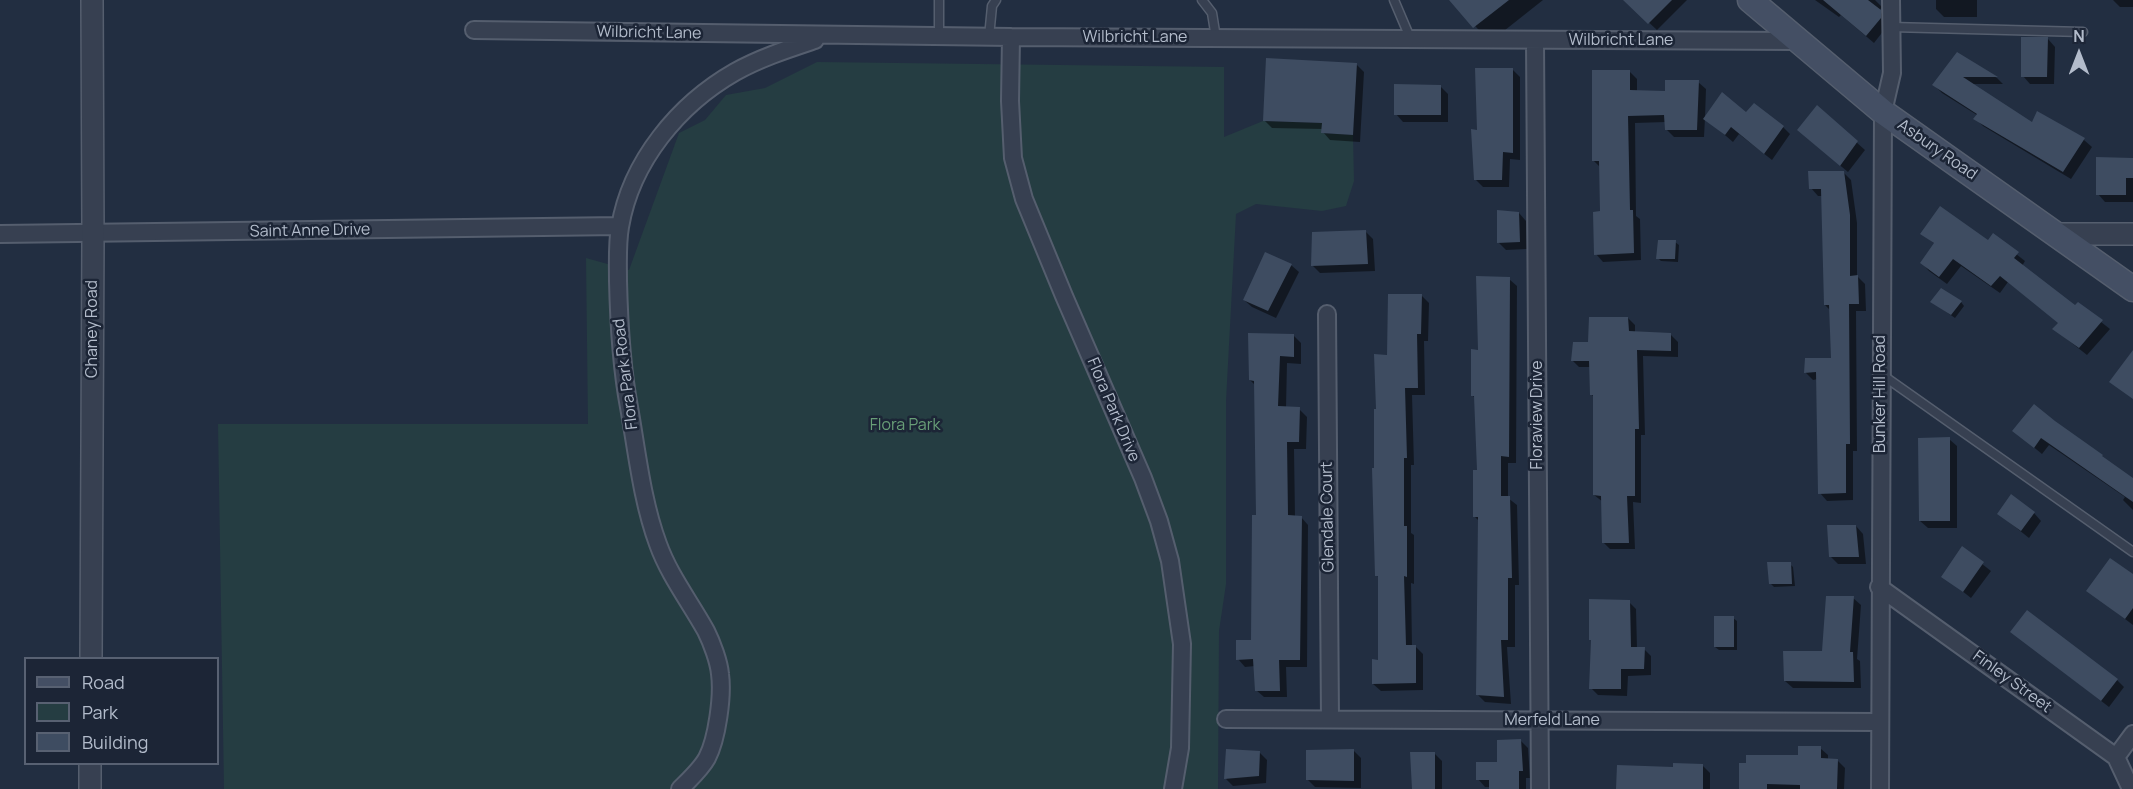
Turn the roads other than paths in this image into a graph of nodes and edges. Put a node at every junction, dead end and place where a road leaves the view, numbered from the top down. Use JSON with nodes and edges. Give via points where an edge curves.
{"nodes":[{"id":1,"x":92,"y":0,"type":"edge"},
{"id":2,"x":939,"y":0,"type":"edge"},
{"id":3,"x":996,"y":0,"type":"edge"},
{"id":4,"x":1202,"y":0,"type":"edge"},
{"id":5,"x":1394,"y":0,"type":"edge"},
{"id":6,"x":1750,"y":0,"type":"edge"},
{"id":7,"x":1891,"y":0,"type":"edge"},
{"id":8,"x":1892,"y":27,"type":"junction"},
{"id":9,"x":474,"y":30,"type":"dead end"},
{"id":10,"x":2083,"y":32,"type":"dead end"},
{"id":11,"x":827,"y":35,"type":"junction"},
{"id":12,"x":939,"y":36,"type":"junction"},
{"id":13,"x":988,"y":37,"type":"junction"},
{"id":14,"x":1011,"y":37,"type":"junction"},
{"id":15,"x":1216,"y":38,"type":"junction"},
{"id":16,"x":1411,"y":40,"type":"junction"},
{"id":17,"x":1535,"y":41,"type":"junction"},
{"id":18,"x":1797,"y":41,"type":"junction"},
{"id":19,"x":1883,"y":112,"type":"junction"},
{"id":20,"x":620,"y":226,"type":"junction"},
{"id":21,"x":0,"y":234,"type":"edge"},
{"id":22,"x":93,"y":234,"type":"junction"},
{"id":23,"x":2058,"y":234,"type":"junction"},
{"id":24,"x":2133,"y":234,"type":"edge"},
{"id":25,"x":2133,"y":289,"type":"edge"},
{"id":26,"x":1327,"y":314,"type":"dead end"},
{"id":27,"x":1881,"y":374,"type":"junction"},
{"id":28,"x":2133,"y":552,"type":"edge"},
{"id":29,"x":1879,"y":587,"type":"junction"},
{"id":30,"x":91,"y":657,"type":"edge"},
{"id":31,"x":1226,"y":719,"type":"dead end"},
{"id":32,"x":1330,"y":719,"type":"junction"},
{"id":33,"x":1539,"y":721,"type":"junction"},
{"id":34,"x":1879,"y":722,"type":"junction"},
{"id":35,"x":2133,"y":734,"type":"edge"},
{"id":36,"x":2116,"y":757,"type":"junction"},
{"id":37,"x":90,"y":765,"type":"edge"},
{"id":38,"x":2130,"y":781,"type":"edge"},
{"id":39,"x":90,"y":789,"type":"edge"},
{"id":40,"x":680,"y":789,"type":"edge"},
{"id":41,"x":1173,"y":789,"type":"edge"},
{"id":42,"x":1540,"y":789,"type":"edge"},
{"id":43,"x":1880,"y":789,"type":"edge"}],
"edges":[{"from":1,"to":22,"type":"street","name":"Chaney Road"},
{"from":2,"to":12,"type":"lane"},
{"from":3,"to":13,"type":"lane"},
{"from":4,"to":15,"type":"lane","via":[[1212,13]]},
{"from":5,"to":16,"type":"lane"},
{"from":6,"to":18,"type":"main road","name":"Asbury Road"},
{"from":7,"to":8,"type":"street","name":"Bunker Hill Road"},
{"from":8,"to":10,"type":"lane"},
{"from":8,"to":19,"type":"street","name":"Bunker Hill Road","via":[[1892,73]]},
{"from":9,"to":11,"type":"street","name":"Wilbricht Lane"},
{"from":11,"to":12,"type":"street","name":"Wilbricht Lane"},
{"from":11,"to":20,"type":"street","name":"Flora Park Road","via":[[735,72],[689,105],[648,156],[628,197]]},
{"from":12,"to":13,"type":"street","name":"Wilbricht Lane"},
{"from":13,"to":14,"type":"street","name":"Wilbricht Lane"},
{"from":14,"to":15,"type":"street","name":"Wilbricht Lane"},
{"from":14,"to":41,"type":"street","name":"Flora Park Drive","via":[[1013,158],[1024,198],[1143,478],[1170,561],[1182,656],[1180,748]]},
{"from":15,"to":16,"type":"street","name":"Wilbricht Lane"},
{"from":16,"to":17,"type":"street","name":"Wilbricht Lane"},
{"from":17,"to":18,"type":"street","name":"Wilbricht Lane"},
{"from":17,"to":33,"type":"street","name":"Floraview Drive"},
{"from":18,"to":19,"type":"main road","name":"Asbury Road"},
{"from":19,"to":23,"type":"main road","name":"Asbury Road"},
{"from":19,"to":27,"type":"street","name":"Bunker Hill Road"},
{"from":20,"to":22,"type":"street","name":"Saint Anne Drive"},
{"from":20,"to":40,"type":"street","name":"Flora Park Road","via":[[618,297],[622,361],[649,515],[658,545],[707,633],[720,674],[718,719],[706,759]]},
{"from":21,"to":22,"type":"street","name":"Saint Anne Drive"},
{"from":22,"to":30,"type":"street","name":"Chaney Road"},
{"from":23,"to":24,"type":"street"},
{"from":23,"to":25,"type":"main road","name":"Asbury Road"},
{"from":26,"to":32,"type":"street","name":"Glendale Court"},
{"from":27,"to":28,"type":"lane"},
{"from":27,"to":29,"type":"street","name":"Bunker Hill Road"},
{"from":29,"to":34,"type":"street","name":"Bunker Hill Road"},
{"from":29,"to":36,"type":"street","name":"Finley Street"},
{"from":31,"to":32,"type":"street","name":"Merfeld Lane"},
{"from":32,"to":33,"type":"street","name":"Merfeld Lane"},
{"from":33,"to":34,"type":"street","name":"Merfeld Lane"},
{"from":33,"to":42,"type":"street","name":"Floraview Drive"},
{"from":34,"to":43,"type":"street","name":"Bunker Hill Road"},
{"from":35,"to":36,"type":"street"},
{"from":36,"to":38,"type":"street","name":"Finley Street"},
{"from":37,"to":39,"type":"street"}]}
